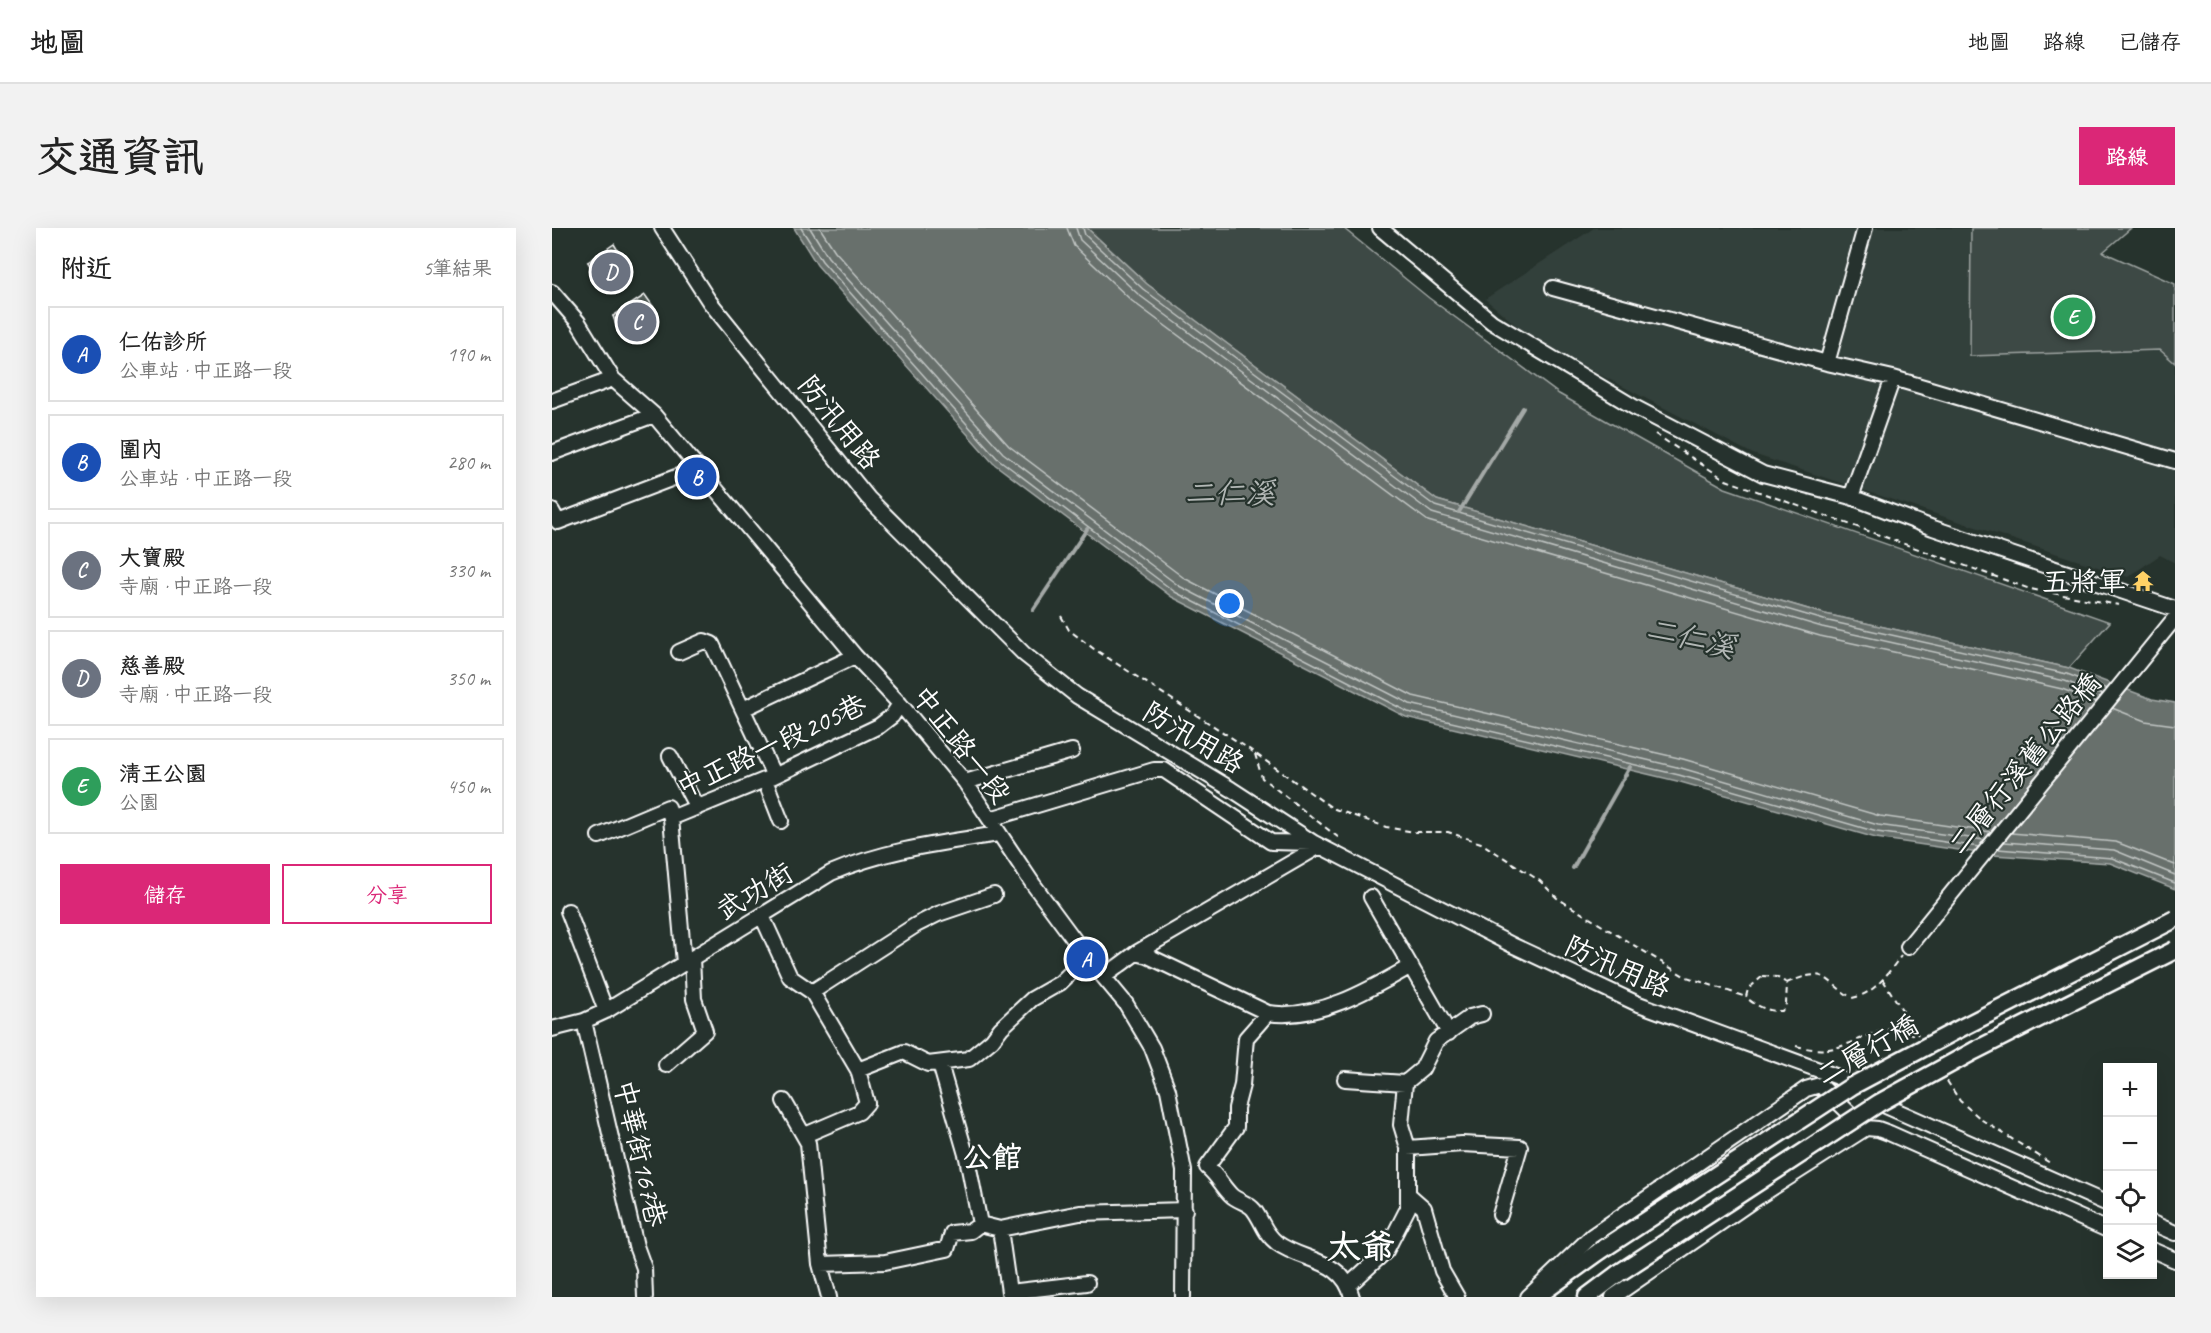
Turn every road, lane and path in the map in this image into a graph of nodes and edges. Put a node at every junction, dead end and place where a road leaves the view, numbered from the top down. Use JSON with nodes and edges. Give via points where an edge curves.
{"nodes":[{"id":1,"x":662,"y":228,"type":"edge"},
{"id":2,"x":1380,"y":228,"type":"edge"},
{"id":3,"x":1865,"y":228,"type":"edge"},
{"id":4,"x":1552,"y":288,"type":"dead end"},
{"id":5,"x":552,"y":292,"type":"edge"},
{"id":6,"x":1827,"y":363,"type":"junction"},
{"id":7,"x":1893,"y":378,"type":"junction"},
{"id":8,"x":613,"y":379,"type":"junction"},
{"id":9,"x":552,"y":401,"type":"edge"},
{"id":10,"x":654,"y":415,"type":"junction"},
{"id":11,"x":552,"y":453,"type":"edge"},
{"id":12,"x":2175,"y":461,"type":"edge"},
{"id":13,"x":697,"y":469,"type":"junction"},
{"id":14,"x":1851,"y":497,"type":"junction"},
{"id":15,"x":552,"y":511,"type":"edge"},
{"id":16,"x":2175,"y":609,"type":"edge"},
{"id":17,"x":1061,"y":616,"type":"dead end"},
{"id":18,"x":2175,"y":618,"type":"edge"},
{"id":19,"x":679,"y":652,"type":"dead end"},
{"id":20,"x":855,"y":656,"type":"junction"},
{"id":21,"x":900,"y":704,"type":"junction"},
{"id":22,"x":743,"y":709,"type":"junction"},
{"id":23,"x":1072,"y":751,"type":"dead end"},
{"id":24,"x":1255,"y":754,"type":"junction"},
{"id":25,"x":670,"y":756,"type":"dead end"},
{"id":26,"x":770,"y":778,"type":"junction"},
{"id":27,"x":965,"y":782,"type":"junction"},
{"id":28,"x":697,"y":808,"type":"junction"},
{"id":29,"x":671,"y":818,"type":"junction"},
{"id":30,"x":990,"y":819,"type":"junction"},
{"id":31,"x":781,"y":821,"type":"dead end"},
{"id":32,"x":998,"y":834,"type":"junction"},
{"id":33,"x":599,"y":836,"type":"dead end"},
{"id":34,"x":1317,"y":844,"type":"junction"},
{"id":35,"x":1334,"y":854,"type":"junction"},
{"id":36,"x":994,"y":895,"type":"dead end"},
{"id":37,"x":1371,"y":897,"type":"dead end"},
{"id":38,"x":568,"y":911,"type":"dead end"},
{"id":39,"x":762,"y":916,"type":"junction"},
{"id":40,"x":2175,"y":920,"type":"edge"},
{"id":41,"x":1908,"y":947,"type":"joint"},
{"id":42,"x":2175,"y":950,"type":"edge"},
{"id":43,"x":1136,"y":953,"type":"junction"},
{"id":44,"x":1087,"y":957,"type":"junction"},
{"id":45,"x":688,"y":961,"type":"junction"},
{"id":46,"x":1412,"y":966,"type":"junction"},
{"id":47,"x":1104,"y":975,"type":"junction"},
{"id":48,"x":1883,"y":980,"type":"junction"},
{"id":49,"x":1787,"y":983,"type":"junction"},
{"id":50,"x":812,"y":992,"type":"junction"},
{"id":51,"x":1746,"y":997,"type":"junction"},
{"id":52,"x":606,"y":1011,"type":"junction"},
{"id":53,"x":1268,"y":1013,"type":"junction"},
{"id":54,"x":1482,"y":1014,"type":"dead end"},
{"id":55,"x":584,"y":1021,"type":"junction"},
{"id":56,"x":552,"y":1029,"type":"edge"},
{"id":57,"x":1449,"y":1033,"type":"junction"},
{"id":58,"x":1790,"y":1045,"type":"dead end"},
{"id":59,"x":940,"y":1064,"type":"junction"},
{"id":60,"x":666,"y":1065,"type":"dead end"},
{"id":61,"x":858,"y":1070,"type":"junction"},
{"id":62,"x":1345,"y":1079,"type":"dead end"},
{"id":63,"x":1947,"y":1081,"type":"dead end"},
{"id":64,"x":1405,"y":1083,"type":"junction"},
{"id":65,"x":1852,"y":1086,"type":"junction"},
{"id":66,"x":784,"y":1101,"type":"dead end"},
{"id":67,"x":1879,"y":1103,"type":"junction"},
{"id":68,"x":1866,"y":1128,"type":"junction"},
{"id":69,"x":805,"y":1135,"type":"junction"},
{"id":70,"x":1408,"y":1148,"type":"junction"},
{"id":71,"x":1207,"y":1167,"type":"junction"},
{"id":72,"x":1184,"y":1171,"type":"junction"},
{"id":73,"x":2044,"y":1176,"type":"junction"},
{"id":74,"x":1408,"y":1194,"type":"junction"},
{"id":75,"x":2103,"y":1202,"type":"edge"},
{"id":76,"x":1185,"y":1210,"type":"junction"},
{"id":77,"x":1500,"y":1215,"type":"dead end"},
{"id":78,"x":980,"y":1224,"type":"junction"},
{"id":79,"x":2157,"y":1225,"type":"edge"},
{"id":80,"x":2103,"y":1228,"type":"edge"},
{"id":81,"x":1000,"y":1229,"type":"junction"},
{"id":82,"x":2175,"y":1233,"type":"edge"},
{"id":83,"x":2157,"y":1252,"type":"edge"},
{"id":84,"x":2175,"y":1260,"type":"edge"},
{"id":85,"x":820,"y":1264,"type":"junction"},
{"id":86,"x":1087,"y":1283,"type":"dead end"},
{"id":87,"x":1351,"y":1291,"type":"edge"},
{"id":88,"x":1020,"y":1294,"type":"edge"},
{"id":89,"x":645,"y":1297,"type":"edge"},
{"id":90,"x":829,"y":1297,"type":"edge"},
{"id":91,"x":1183,"y":1297,"type":"edge"},
{"id":92,"x":1457,"y":1297,"type":"edge"},
{"id":93,"x":1528,"y":1297,"type":"edge"},
{"id":94,"x":1536,"y":1297,"type":"edge"},
{"id":95,"x":1587,"y":1297,"type":"edge"},
{"id":96,"x":1613,"y":1297,"type":"edge"}],
"edges":[{"from":1,"to":34,"type":"street","name":"防汛用路","via":[[709,301],[868,498],[1023,654],[1077,696]]},
{"from":2,"to":14,"type":"street","via":[[1492,322],[1634,407],[1763,474]]},
{"from":3,"to":6,"type":"street"},
{"from":4,"to":6,"type":"street"},
{"from":5,"to":8,"type":"street","name":"中正路一段","via":[[578,322]]},
{"from":6,"to":7,"type":"street"},
{"from":7,"to":12,"type":"street"},
{"from":7,"to":14,"type":"street"},
{"from":8,"to":9,"type":"street"},
{"from":8,"to":10,"type":"street","name":"中正路一段"},
{"from":10,"to":11,"type":"street"},
{"from":10,"to":13,"type":"street","name":"中正路一段"},
{"from":13,"to":15,"type":"street","via":[[558,522]]},
{"from":13,"to":20,"type":"street","name":"中正路一段"},
{"from":14,"to":16,"type":"street"},
{"from":17,"to":24,"type":"path","via":[[1070,630],[1094,649]]},
{"from":18,"to":41,"type":"street","name":"二層行溪舊公路橋"},
{"from":19,"to":22,"type":"street","via":[[709,641]]},
{"from":20,"to":21,"type":"street","name":"中正路一段"},
{"from":20,"to":22,"type":"street"},
{"from":21,"to":26,"type":"street","name":"中正路一段205巷","via":[[879,726]]},
{"from":21,"to":27,"type":"street","name":"中正路一段"},
{"from":22,"to":26,"type":"street"},
{"from":23,"to":27,"type":"street"},
{"from":24,"to":35,"type":"path","via":[[1262,778],[1339,838]]},
{"from":24,"to":51,"type":"path","via":[[1332,808],[1386,827],[1448,832],[1481,843],[1540,881],[1557,898],[1684,976]]},
{"from":25,"to":28,"type":"street"},
{"from":26,"to":28,"type":"street","name":"中正路一段205巷"},
{"from":26,"to":31,"type":"street"},
{"from":27,"to":30,"type":"street","name":"中正路一段"},
{"from":28,"to":29,"type":"street","name":"中正路一段205巷"},
{"from":29,"to":33,"type":"street","name":"中正路一段205巷","via":[[668,807]]},
{"from":29,"to":45,"type":"street"},
{"from":30,"to":32,"type":"street","name":"中正路一段"},
{"from":30,"to":34,"type":"street","via":[[1164,770],[1271,842]]},
{"from":32,"to":39,"type":"street","name":"武功街","via":[[911,847],[847,866]]},
{"from":32,"to":44,"type":"street","name":"中正路一段"},
{"from":34,"to":35,"type":"street","name":"防汛用路"},
{"from":34,"to":43,"type":"street"},
{"from":35,"to":65,"type":"street","name":"防汛用路","via":[[1635,1003],[1838,1077]]},
{"from":36,"to":50,"type":"street","via":[[938,914]]},
{"from":37,"to":46,"type":"street"},
{"from":38,"to":52,"type":"street"},
{"from":39,"to":45,"type":"street","name":"武功街"},
{"from":39,"to":50,"type":"street","via":[[790,977]]},
{"from":40,"to":65,"type":"main road","name":"二層行橋","bridge":true},
{"from":41,"to":48,"type":"path"},
{"from":42,"to":67,"type":"main road","name":"二層行橋","bridge":true},
{"from":43,"to":47,"type":"street"},
{"from":43,"to":53,"type":"street"},
{"from":44,"to":47,"type":"street","name":"中正路一段"},
{"from":44,"to":59,"type":"street","via":[[1060,983],[1032,999],[969,1059]]},
{"from":45,"to":52,"type":"street","name":"武功街"},
{"from":45,"to":60,"type":"street","via":[[694,999],[705,1032]]},
{"from":46,"to":53,"type":"street","via":[[1360,995],[1315,1011],[1285,1016]]},
{"from":46,"to":57,"type":"street"},
{"from":47,"to":72,"type":"street","name":"中正路一段","via":[[1152,1048],[1168,1090]]},
{"from":48,"to":49,"type":"path","via":[[1863,996],[1852,998],[1826,977],[1815,974]]},
{"from":48,"to":58,"type":"path","via":[[1921,1040],[1906,1030],[1893,1028],[1835,1048],[1813,1050]]},
{"from":49,"to":51,"type":"path","via":[[1763,976],[1748,989]]},
{"from":49,"to":51,"type":"path","via":[[1782,1011],[1773,1012],[1752,1004]]},
{"from":50,"to":61,"type":"street"},
{"from":52,"to":55,"type":"street","name":"武功街"},
{"from":53,"to":71,"type":"street","via":[[1246,1038],[1236,1127]]},
{"from":54,"to":57,"type":"street","via":[[1470,1017]]},
{"from":55,"to":56,"type":"street","name":"武功街"},
{"from":55,"to":89,"type":"street","name":"中華街167巷","via":[[644,1268]]},
{"from":57,"to":64,"type":"street","via":[[1436,1041],[1422,1069]]},
{"from":59,"to":61,"type":"street","via":[[928,1064],[904,1052]]},
{"from":59,"to":78,"type":"street","via":[[965,1148]]},
{"from":61,"to":69,"type":"street","via":[[867,1103],[859,1112]]},
{"from":62,"to":64,"type":"street"},
{"from":63,"to":73,"type":"path","via":[[1960,1101],[1982,1120],[2051,1161]]},
{"from":64,"to":70,"type":"street","via":[[1401,1125]]},
{"from":65,"to":94,"type":"main road","name":"二層行橋","bridge":true},
{"from":66,"to":69,"type":"street"},
{"from":67,"to":73,"type":"street"},
{"from":67,"to":95,"type":"main road","name":"二層行橋","bridge":true},
{"from":68,"to":80,"type":"street","via":[[1890,1133]]},
{"from":68,"to":93,"type":"street","via":[[1820,1085],[1806,1089],[1593,1236]]},
{"from":68,"to":96,"type":"street"},
{"from":69,"to":85,"type":"street"},
{"from":70,"to":74,"type":"street"},
{"from":70,"to":77,"type":"street","via":[[1462,1144],[1520,1147]]},
{"from":71,"to":72,"type":"street"},
{"from":71,"to":87,"type":"street","via":[[1231,1194],[1254,1209],[1265,1233],[1279,1245],[1327,1265]]},
{"from":72,"to":76,"type":"street","name":"中正路一段"},
{"from":73,"to":75,"type":"street"},
{"from":74,"to":87,"type":"street","via":[[1408,1208],[1386,1251]]},
{"from":74,"to":92,"type":"street","via":[[1424,1208],[1442,1271]]},
{"from":76,"to":81,"type":"street","via":[[1080,1213]]},
{"from":76,"to":91,"type":"street","name":"中正路一段"},
{"from":78,"to":81,"type":"street"},
{"from":78,"to":85,"type":"street","via":[[970,1231],[952,1233],[947,1249],[885,1262]]},
{"from":79,"to":82,"type":"street"},
{"from":81,"to":88,"type":"street","via":[[1009,1292]]},
{"from":83,"to":84,"type":"street"},
{"from":85,"to":90,"type":"street"},
{"from":86,"to":88,"type":"street"}]}
